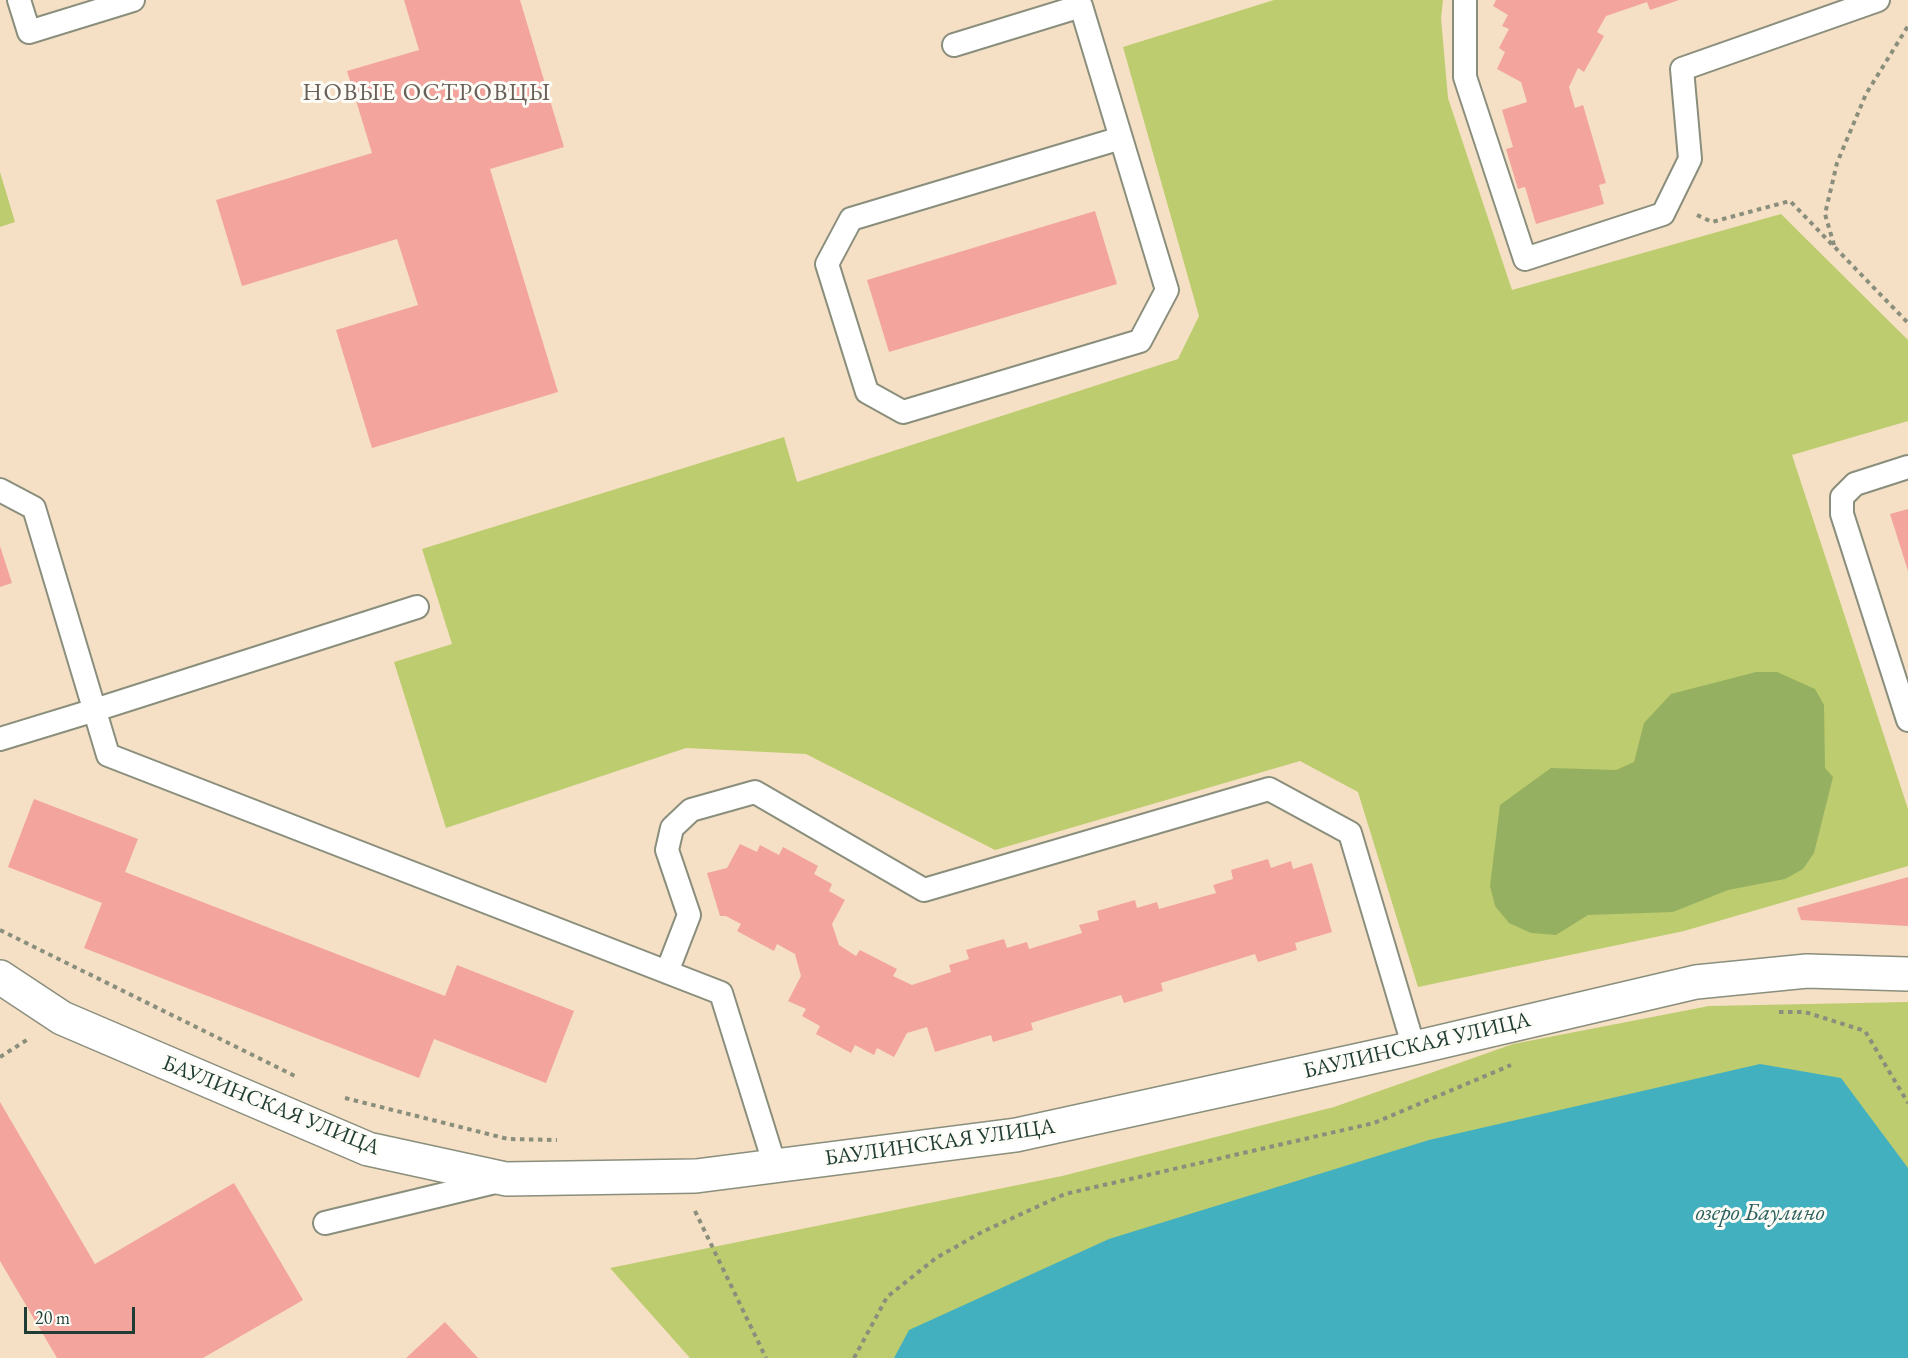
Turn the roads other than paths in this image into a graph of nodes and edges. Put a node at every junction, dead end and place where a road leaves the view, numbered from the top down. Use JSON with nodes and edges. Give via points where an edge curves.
{"nodes":[{"id":1,"x":19,"y":0,"type":"edge"},
{"id":2,"x":133,"y":0,"type":"edge"},
{"id":3,"x":1465,"y":0,"type":"edge"},
{"id":4,"x":1878,"y":0,"type":"edge"},
{"id":5,"x":1082,"y":3,"type":"edge"},
{"id":6,"x":954,"y":45,"type":"dead end"},
{"id":7,"x":1121,"y":138,"type":"junction"},
{"id":8,"x":1908,"y":468,"type":"edge"},
{"id":9,"x":0,"y":490,"type":"edge"},
{"id":10,"x":417,"y":608,"type":"dead end"},
{"id":11,"x":95,"y":710,"type":"junction"},
{"id":12,"x":1908,"y":720,"type":"edge"},
{"id":13,"x":0,"y":739,"type":"edge"},
{"id":14,"x":667,"y":972,"type":"junction"},
{"id":15,"x":1908,"y":974,"type":"edge"},
{"id":16,"x":0,"y":977,"type":"edge"},
{"id":17,"x":1414,"y":1047,"type":"junction"},
{"id":18,"x":775,"y":1166,"type":"junction"},
{"id":19,"x":507,"y":1179,"type":"junction"},
{"id":20,"x":325,"y":1222,"type":"dead end"}],
"edges":[{"from":1,"to":2,"type":"lane","via":[[29,32]]},
{"from":3,"to":4,"type":"lane","via":[[1465,77],[1525,259],[1663,214],[1690,159],[1682,69]]},
{"from":5,"to":6,"type":"lane"},
{"from":5,"to":7,"type":"lane"},
{"from":7,"to":7,"type":"lane","via":[[1167,290],[1140,341],[903,412],[867,392],[828,264],[851,219]]},
{"from":8,"to":12,"type":"lane","via":[[1855,484],[1842,496],[1842,514]]},
{"from":9,"to":11,"type":"lane","via":[[34,508]]},
{"from":10,"to":11,"type":"lane"},
{"from":11,"to":13,"type":"lane"},
{"from":11,"to":14,"type":"lane","via":[[108,755]]},
{"from":14,"to":17,"type":"lane","via":[[689,915],[667,850],[672,828],[691,810],[755,792],[924,890],[1269,789],[1350,833]]},
{"from":14,"to":18,"type":"lane","via":[[721,993]]},
{"from":15,"to":17,"type":"street","name":"БАУЛИНСКАЯ УЛИЦА","via":[[1807,971],[1696,982]]},
{"from":16,"to":19,"type":"street","name":"БАУЛИНСКАЯ УЛИЦА","via":[[62,1018],[368,1149]]},
{"from":17,"to":18,"type":"street","name":"БАУЛИНСКАЯ УЛИЦА","via":[[1016,1135]]},
{"from":18,"to":19,"type":"street","name":"БАУЛИНСКАЯ УЛИЦА","via":[[696,1176]]},
{"from":19,"to":20,"type":"lane"}]}
